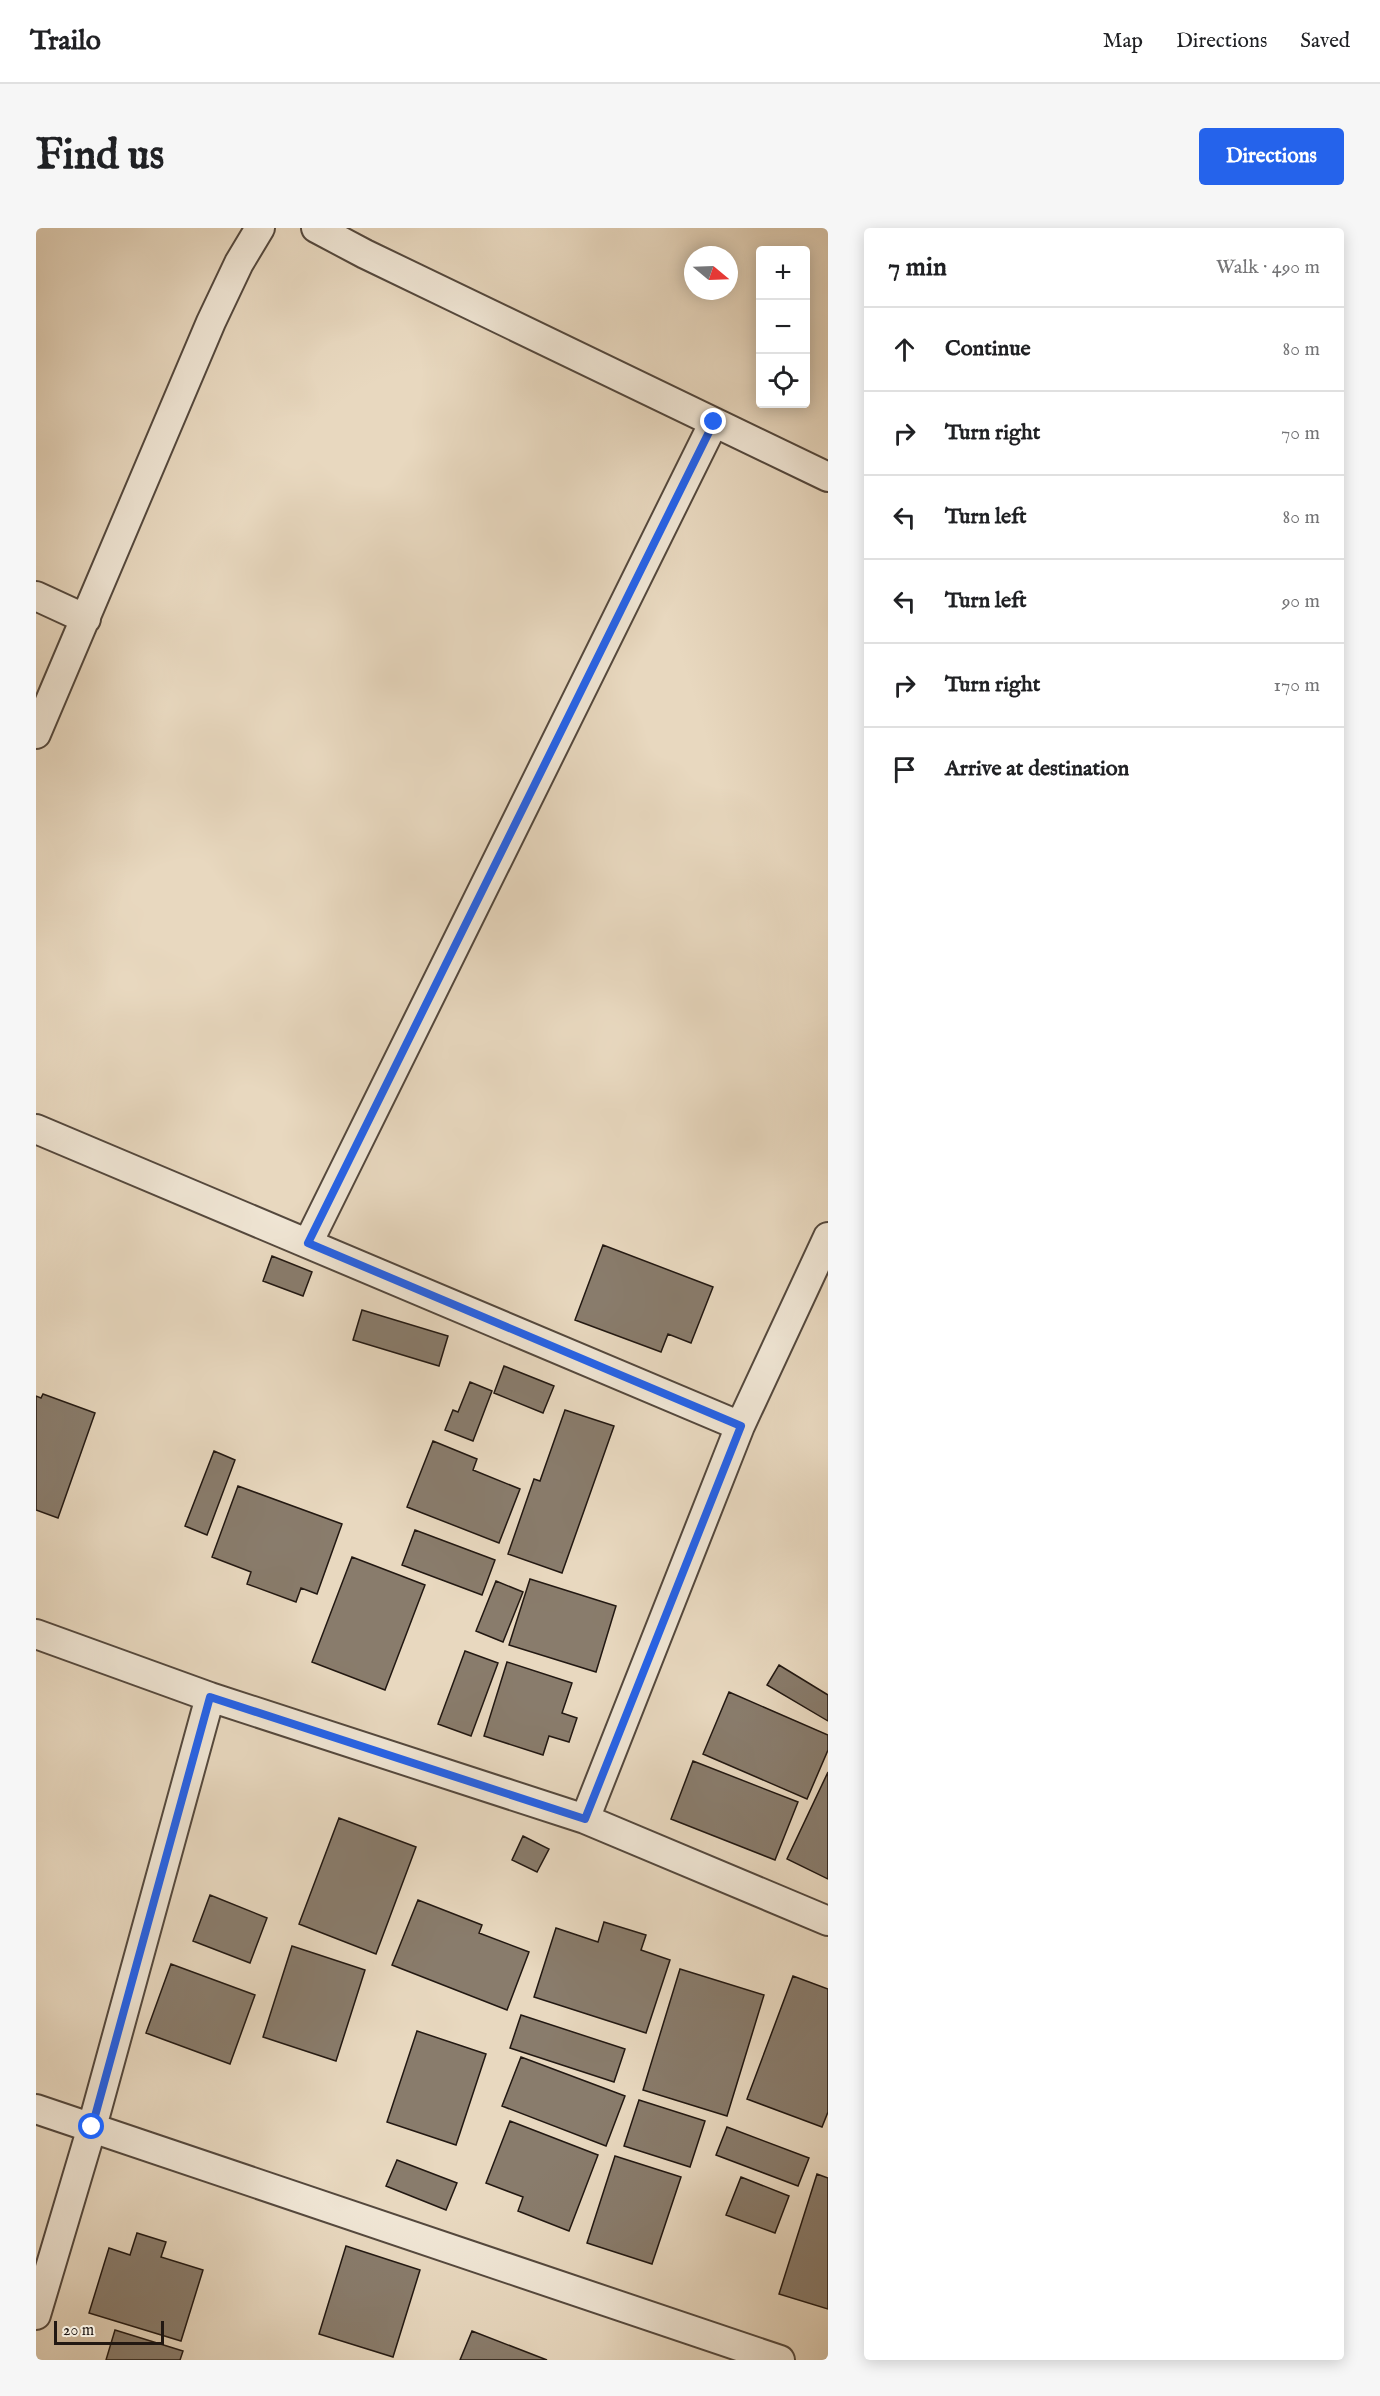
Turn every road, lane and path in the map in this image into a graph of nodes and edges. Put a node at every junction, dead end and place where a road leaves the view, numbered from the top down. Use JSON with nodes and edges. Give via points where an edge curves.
{"nodes":[{"id":1,"x":260,"y":228,"type":"edge"},
{"id":2,"x":316,"y":228,"type":"edge"},
{"id":3,"x":362,"y":241,"type":"edge"},
{"id":4,"x":714,"y":422,"type":"junction"},
{"id":5,"x":828,"y":477,"type":"edge"},
{"id":6,"x":36,"y":596,"type":"edge"},
{"id":7,"x":86,"y":619,"type":"junction"},
{"id":8,"x":36,"y":734,"type":"edge"},
{"id":9,"x":36,"y":1129,"type":"edge"},
{"id":10,"x":828,"y":1237,"type":"edge"},
{"id":11,"x":308,"y":1243,"type":"junction"},
{"id":12,"x":741,"y":1426,"type":"junction"},
{"id":13,"x":36,"y":1634,"type":"edge"},
{"id":14,"x":210,"y":1697,"type":"junction"},
{"id":15,"x":585,"y":1819,"type":"junction"},
{"id":16,"x":828,"y":1921,"type":"edge"},
{"id":17,"x":36,"y":2109,"type":"edge"},
{"id":18,"x":92,"y":2127,"type":"junction"},
{"id":19,"x":36,"y":2315,"type":"edge"},
{"id":20,"x":780,"y":2360,"type":"edge"}],
"edges":[{"from":1,"to":7,"type":"street","via":[[211,322]]},
{"from":2,"to":3,"type":"street"},
{"from":3,"to":4,"type":"street"},
{"from":4,"to":5,"type":"street"},
{"from":4,"to":11,"type":"street"},
{"from":6,"to":7,"type":"street"},
{"from":7,"to":8,"type":"street"},
{"from":9,"to":11,"type":"street"},
{"from":10,"to":12,"type":"street"},
{"from":11,"to":12,"type":"street"},
{"from":12,"to":15,"type":"street"},
{"from":13,"to":14,"type":"street"},
{"from":14,"to":15,"type":"street"},
{"from":14,"to":18,"type":"street"},
{"from":15,"to":16,"type":"street"},
{"from":17,"to":18,"type":"street"},
{"from":18,"to":19,"type":"street"},
{"from":18,"to":20,"type":"street"}]}
